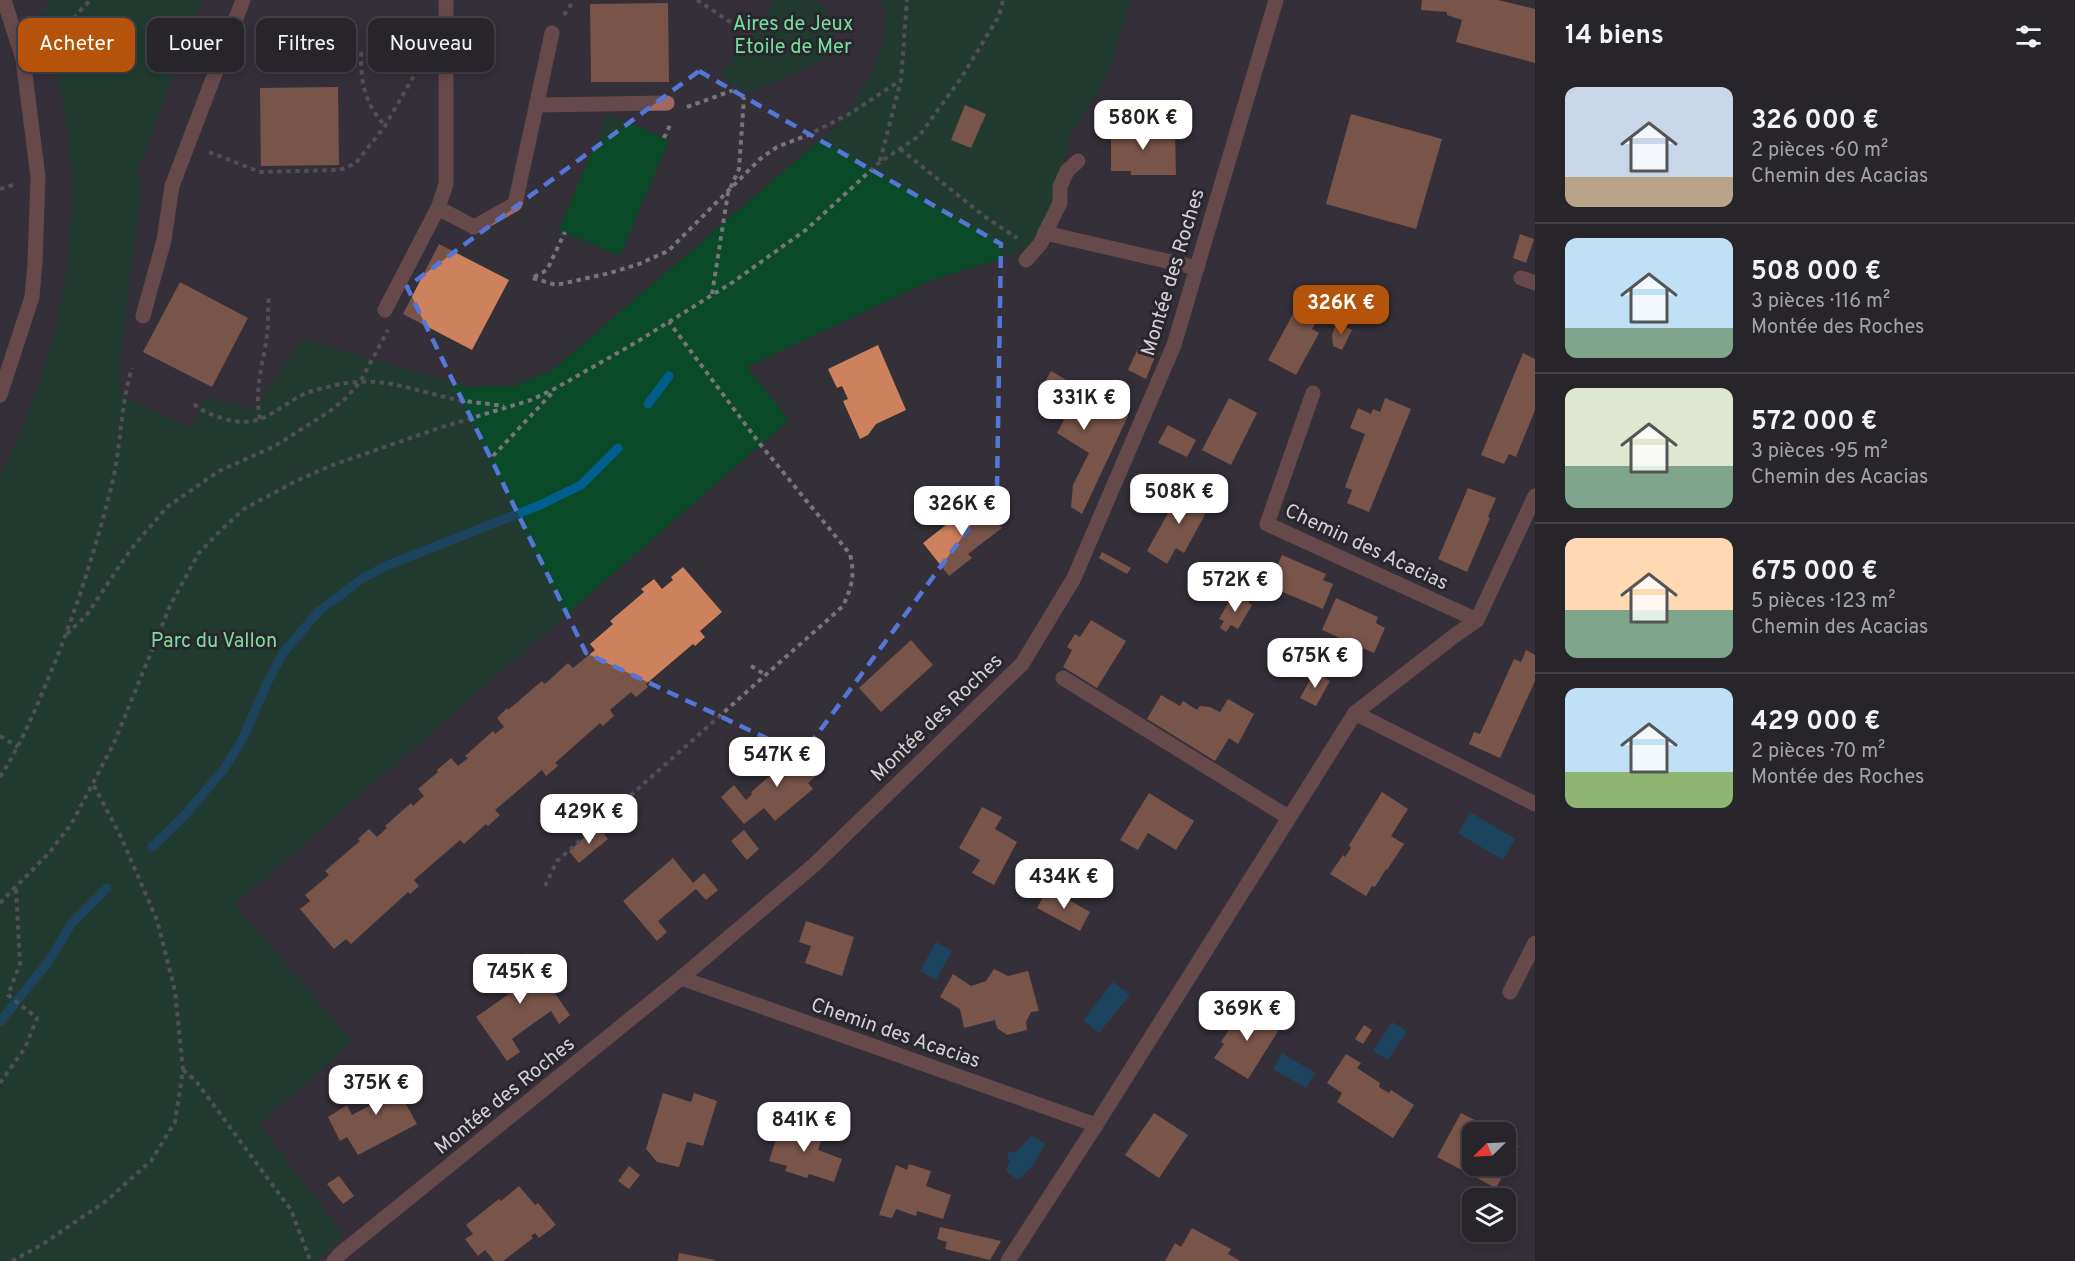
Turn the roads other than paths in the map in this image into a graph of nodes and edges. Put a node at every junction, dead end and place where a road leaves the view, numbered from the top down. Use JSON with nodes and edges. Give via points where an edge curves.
{"nodes":[{"id":1,"x":4,"y":0,"type":"edge"},
{"id":2,"x":243,"y":0,"type":"edge"},
{"id":3,"x":446,"y":0,"type":"edge"},
{"id":4,"x":1276,"y":0,"type":"edge"},
{"id":5,"x":552,"y":33,"type":"dead end"},
{"id":6,"x":667,"y":103,"type":"dead end"},
{"id":7,"x":537,"y":105,"type":"junction"},
{"id":8,"x":1077,"y":161,"type":"dead end"},
{"id":9,"x":438,"y":208,"type":"junction"},
{"id":10,"x":1046,"y":233,"type":"junction"},
{"id":11,"x":1026,"y":260,"type":"dead end"},
{"id":12,"x":1197,"y":268,"type":"junction"},
{"id":13,"x":385,"y":310,"type":"road end"},
{"id":14,"x":142,"y":316,"type":"dead end"},
{"id":15,"x":1313,"y":393,"type":"dead end"},
{"id":16,"x":0,"y":395,"type":"edge"},
{"id":17,"x":1535,"y":496,"type":"edge"},
{"id":18,"x":1477,"y":620,"type":"junction"},
{"id":19,"x":1063,"y":678,"type":"dead end"},
{"id":20,"x":1355,"y":713,"type":"junction"},
{"id":21,"x":1535,"y":804,"type":"edge"},
{"id":22,"x":1288,"y":817,"type":"junction"},
{"id":23,"x":1535,"y":943,"type":"edge"},
{"id":24,"x":681,"y":978,"type":"junction"},
{"id":25,"x":1510,"y":992,"type":"dead end"},
{"id":26,"x":1096,"y":1125,"type":"junction"},
{"id":27,"x":334,"y":1261,"type":"edge"},
{"id":28,"x":1008,"y":1261,"type":"edge"}],
"edges":[{"from":1,"to":16,"type":"street","via":[[23,59],[38,177],[32,297]]},
{"from":2,"to":14,"type":"street","via":[[172,186],[164,240]]},
{"from":3,"to":9,"type":"street","via":[[446,184]]},
{"from":4,"to":12,"type":"street","name":"Montée des Roches"},
{"from":5,"to":7,"type":"street"},
{"from":6,"to":7,"type":"street"},
{"from":7,"to":9,"type":"street","via":[[515,204],[474,227]]},
{"from":8,"to":10,"type":"street","via":[[1060,187],[1060,203]]},
{"from":9,"to":13,"type":"street"},
{"from":10,"to":11,"type":"street"},
{"from":10,"to":12,"type":"street"},
{"from":12,"to":24,"type":"street","name":"Montée des Roches","via":[[1174,345],[1074,578],[1023,664],[814,865]]},
{"from":15,"to":18,"type":"street","name":"Chemin des Acacias","via":[[1267,524]]},
{"from":17,"to":18,"type":"street"},
{"from":18,"to":20,"type":"street"},
{"from":19,"to":22,"type":"street"},
{"from":20,"to":21,"type":"street"},
{"from":20,"to":22,"type":"street"},
{"from":22,"to":26,"type":"street"},
{"from":23,"to":25,"type":"street"},
{"from":24,"to":26,"type":"street","name":"Chemin des Acacias"},
{"from":24,"to":27,"type":"street","name":"Montée des Roches"},
{"from":26,"to":28,"type":"street"}]}
